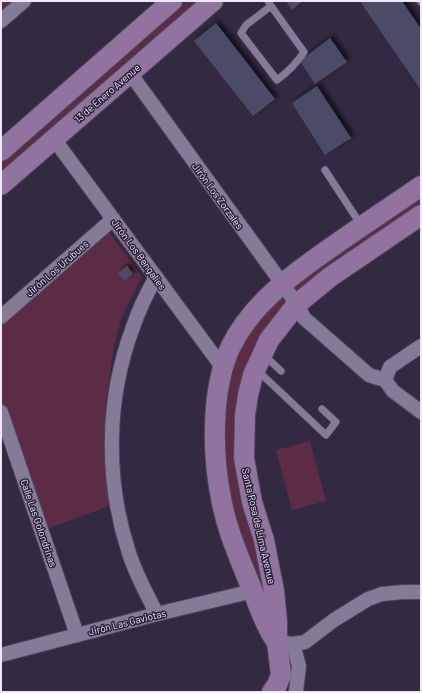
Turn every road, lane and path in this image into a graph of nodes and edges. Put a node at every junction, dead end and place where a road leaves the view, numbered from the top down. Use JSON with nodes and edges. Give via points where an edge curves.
{"nodes":[{"id":1,"x":24,"y":1,"type":"edge"},
{"id":2,"x":172,"y":1,"type":"edge"},
{"id":3,"x":213,"y":1,"type":"edge"},
{"id":4,"x":269,"y":4,"type":"edge"},
{"id":5,"x":1,"y":21,"type":"edge"},
{"id":6,"x":134,"y":80,"type":"junction"},
{"id":7,"x":54,"y":139,"type":"junction"},
{"id":8,"x":1,"y":151,"type":"edge"},
{"id":9,"x":325,"y":170,"type":"dead end"},
{"id":10,"x":1,"y":185,"type":"edge"},
{"id":11,"x":421,"y":186,"type":"edge"},
{"id":12,"x":421,"y":214,"type":"edge"},
{"id":13,"x":113,"y":219,"type":"junction"},
{"id":14,"x":362,"y":226,"type":"junction"},
{"id":15,"x":156,"y":277,"type":"junction"},
{"id":16,"x":282,"y":285,"type":"junction"},
{"id":17,"x":297,"y":304,"type":"junction"},
{"id":18,"x":1,"y":317,"type":"edge"},
{"id":19,"x":421,"y":346,"type":"edge"},
{"id":20,"x":259,"y":361,"type":"junction"},
{"id":21,"x":223,"y":368,"type":"junction"},
{"id":22,"x":281,"y":371,"type":"dead end"},
{"id":23,"x":384,"y":380,"type":"junction"},
{"id":24,"x":322,"y":409,"type":"dead end"},
{"id":25,"x":1,"y":412,"type":"edge"},
{"id":26,"x":421,"y":412,"type":"edge"},
{"id":27,"x":253,"y":591,"type":"junction"},
{"id":28,"x":421,"y":592,"type":"edge"},
{"id":29,"x":157,"y":614,"type":"junction"},
{"id":30,"x":77,"y":635,"type":"junction"},
{"id":31,"x":285,"y":643,"type":"junction"},
{"id":32,"x":1,"y":655,"type":"edge"},
{"id":33,"x":272,"y":692,"type":"edge"},
{"id":34,"x":296,"y":692,"type":"edge"}],
"edges":[{"from":1,"to":5,"type":"street"},
{"from":2,"to":8,"type":"main road"},
{"from":3,"to":6,"type":"main road","name":"13 de Enero Avenue"},
{"from":4,"to":4,"type":"lane","via":[[304,52],[296,64],[276,80],[241,33]]},
{"from":6,"to":7,"type":"main road","name":"13 de Enero Avenue"},
{"from":6,"to":16,"type":"street","name":"Jirón Los Zorzales"},
{"from":7,"to":10,"type":"main road","name":"13 de Enero Avenue"},
{"from":7,"to":13,"type":"street","name":"Jirón Los Bengalíes"},
{"from":9,"to":14,"type":"lane"},
{"from":11,"to":14,"type":"main road","name":"Santa Rosa de Lima Avenue"},
{"from":12,"to":17,"type":"main road","name":"Santa Rosa de Lima Avenue","via":[[330,277]]},
{"from":13,"to":15,"type":"street","name":"Jirón Los Bengalíes"},
{"from":13,"to":18,"type":"street","name":"Jirón Los Urubues"},
{"from":14,"to":16,"type":"main road","name":"Santa Rosa de Lima Avenue"},
{"from":15,"to":21,"type":"street","name":"Jirón Los Bengalíes"},
{"from":15,"to":29,"type":"street","via":[[143,301],[124,352],[113,414],[112,450],[114,487],[120,522],[129,554]]},
{"from":16,"to":17,"type":"street","name":"Jirón Los Zorzales"},
{"from":16,"to":21,"type":"main road","name":"Santa Rosa de Lima Avenue","via":[[266,299],[241,329]]},
{"from":17,"to":20,"type":"main road","name":"Santa Rosa de Lima Avenue","via":[[269,340]]},
{"from":17,"to":23,"type":"street","name":"Jirón Los Zorzales","via":[[304,318],[369,375]]},
{"from":19,"to":23,"type":"street","via":[[390,366]]},
{"from":20,"to":22,"type":"lane"},
{"from":20,"to":24,"type":"lane","via":[[326,435],[336,422]]},
{"from":20,"to":31,"type":"main road","name":"Santa Rosa de Lima Avenue","via":[[248,395],[250,418],[244,458],[252,502],[264,540],[277,621]]},
{"from":21,"to":27,"type":"main road","name":"Santa Rosa de Lima Avenue","via":[[216,415],[216,469],[229,532]]},
{"from":23,"to":26,"type":"street","via":[[393,391]]},
{"from":25,"to":30,"type":"street","name":"Calle Las Golondrinas"},
{"from":27,"to":29,"type":"street","name":"Jirón Las Gaviotas"},
{"from":27,"to":31,"type":"main road","name":"Santa Rosa de Lima Avenue","via":[[264,621]]},
{"from":28,"to":31,"type":"street","via":[[382,594],[368,599],[305,642]]},
{"from":29,"to":30,"type":"street","name":"Jirón Las Gaviotas"},
{"from":30,"to":32,"type":"street","name":"Jirón Las Gaviotas"},
{"from":31,"to":33,"type":"main road","via":[[281,675]]},
{"from":31,"to":34,"type":"street","via":[[299,666]]}]}
